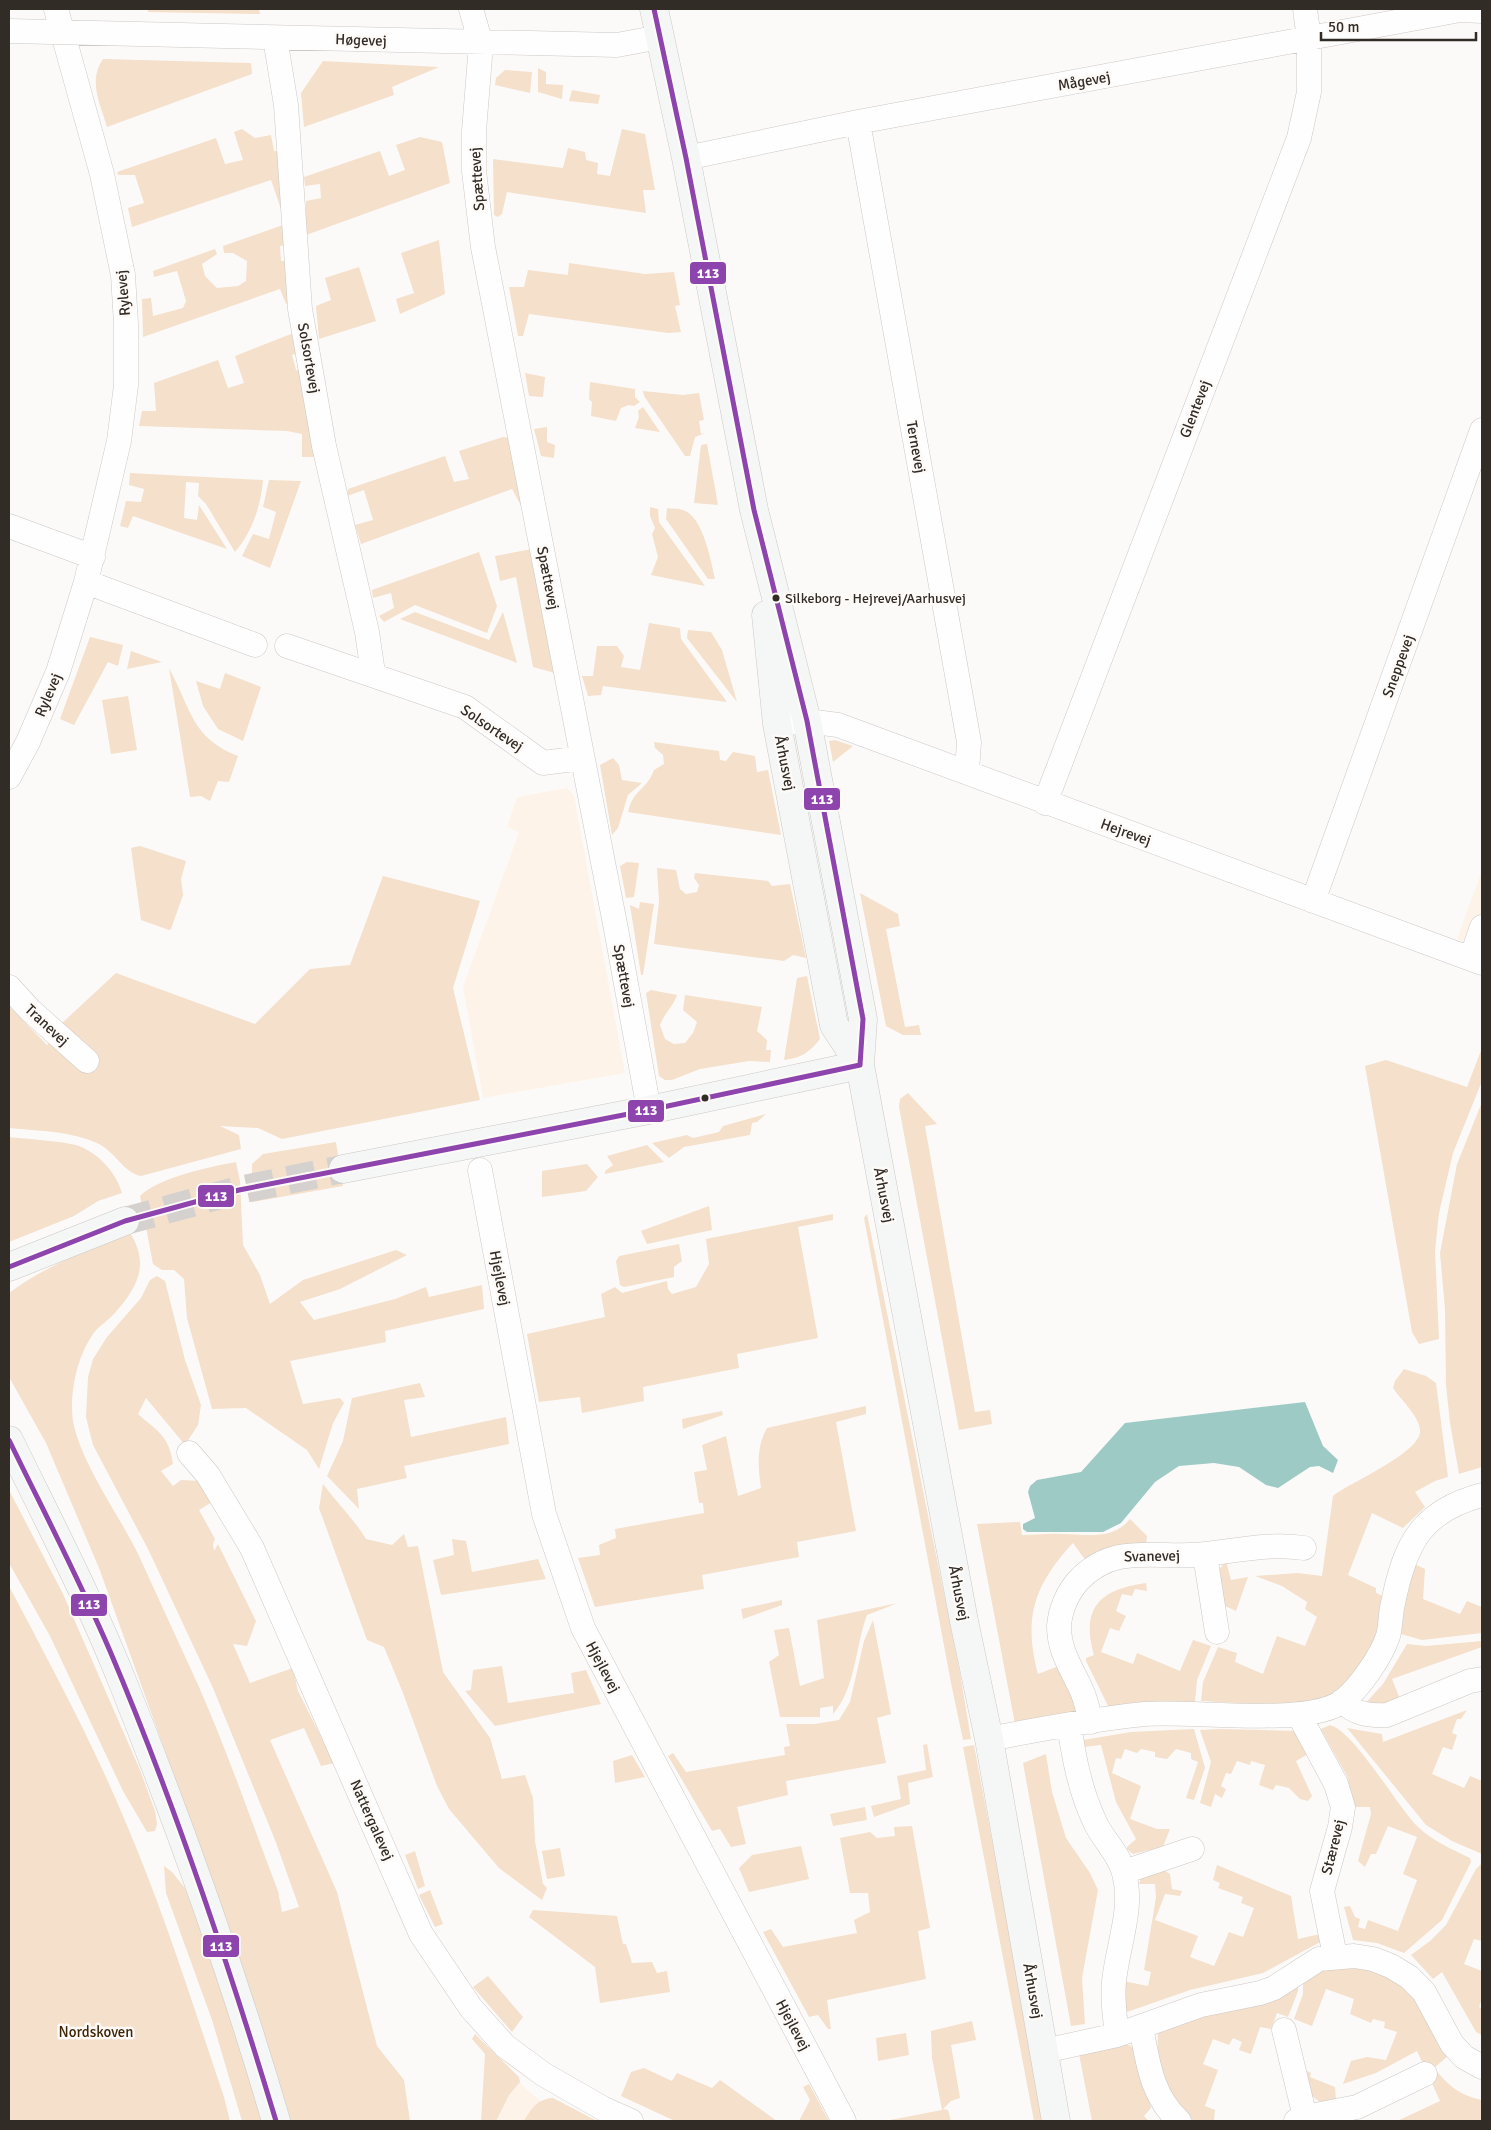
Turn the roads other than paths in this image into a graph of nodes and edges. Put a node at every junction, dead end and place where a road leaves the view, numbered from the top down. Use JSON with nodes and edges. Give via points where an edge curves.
{"nodes":[{"id":1,"x":56,"y":9,"type":"edge"},
{"id":2,"x":471,"y":9,"type":"edge"},
{"id":3,"x":654,"y":9,"type":"edge"},
{"id":4,"x":1304,"y":9,"type":"edge"},
{"id":5,"x":1482,"y":11,"type":"edge"},
{"id":6,"x":9,"y":31,"type":"edge"},
{"id":7,"x":62,"y":32,"type":"junction"},
{"id":8,"x":660,"y":37,"type":"junction"},
{"id":9,"x":275,"y":38,"type":"junction"},
{"id":10,"x":1309,"y":39,"type":"junction"},
{"id":11,"x":481,"y":44,"type":"junction"},
{"id":12,"x":858,"y":122,"type":"junction"},
{"id":13,"x":686,"y":158,"type":"junction"},
{"id":14,"x":1482,"y":430,"type":"edge"},
{"id":15,"x":754,"y":510,"type":"junction"},
{"id":16,"x":9,"y":526,"type":"edge"},
{"id":17,"x":93,"y":558,"type":"junction"},
{"id":18,"x":86,"y":582,"type":"junction"},
{"id":19,"x":255,"y":644,"type":"dead end"},
{"id":20,"x":287,"y":646,"type":"dead end"},
{"id":21,"x":373,"y":673,"type":"junction"},
{"id":22,"x":807,"y":721,"type":"junction"},
{"id":23,"x":777,"y":724,"type":"junction"},
{"id":24,"x":582,"y":758,"type":"junction"},
{"id":25,"x":967,"y":772,"type":"junction"},
{"id":26,"x":9,"y":777,"type":"edge"},
{"id":27,"x":1045,"y":803,"type":"junction"},
{"id":28,"x":1313,"y":901,"type":"junction"},
{"id":29,"x":1482,"y":927,"type":"edge"},
{"id":30,"x":1477,"y":961,"type":"edge"},
{"id":31,"x":9,"y":987,"type":"edge"},
{"id":32,"x":87,"y":1061,"type":"dead end"},
{"id":33,"x":860,"y":1065,"type":"junction"},
{"id":34,"x":649,"y":1110,"type":"junction"},
{"id":35,"x":343,"y":1169,"type":"tunnel mouth"},
{"id":36,"x":480,"y":1170,"type":"dead end"},
{"id":37,"x":125,"y":1221,"type":"tunnel mouth"},
{"id":38,"x":9,"y":1267,"type":"edge"},
{"id":39,"x":9,"y":1440,"type":"edge"},
{"id":40,"x":189,"y":1453,"type":"dead end"},
{"id":41,"x":1482,"y":1495,"type":"edge"},
{"id":42,"x":1304,"y":1548,"type":"dead end"},
{"id":43,"x":1205,"y":1555,"type":"junction"},
{"id":44,"x":1217,"y":1632,"type":"dead end"},
{"id":45,"x":1482,"y":1679,"type":"edge"},
{"id":46,"x":1342,"y":1701,"type":"junction"},
{"id":47,"x":1299,"y":1715,"type":"junction"},
{"id":48,"x":1080,"y":1723,"type":"junction"},
{"id":49,"x":989,"y":1739,"type":"junction"},
{"id":50,"x":1192,"y":1849,"type":"dead end"},
{"id":51,"x":1124,"y":1872,"type":"junction"},
{"id":52,"x":1335,"y":1956,"type":"junction"},
{"id":53,"x":1141,"y":2027,"type":"junction"},
{"id":54,"x":1284,"y":2030,"type":"dead end"},
{"id":55,"x":1117,"y":2035,"type":"junction"},
{"id":56,"x":1044,"y":2051,"type":"junction"},
{"id":57,"x":1482,"y":2067,"type":"edge"},
{"id":58,"x":1425,"y":2074,"type":"dead end"},
{"id":59,"x":1301,"y":2119,"type":"edge"},
{"id":60,"x":276,"y":2121,"type":"edge"},
{"id":61,"x":631,"y":2121,"type":"edge"},
{"id":62,"x":844,"y":2121,"type":"edge"},
{"id":63,"x":1056,"y":2121,"type":"edge"},
{"id":64,"x":1178,"y":2121,"type":"edge"}],
"edges":[{"from":1,"to":7,"type":"street","name":"Rylevej"},
{"from":2,"to":11,"type":"street"},
{"from":3,"to":8,"type":"street","name":"Århusvej"},
{"from":4,"to":10,"type":"street","name":"Glentevej"},
{"from":5,"to":10,"type":"street","name":"Mågevej","via":[[1460,10]]},
{"from":6,"to":7,"type":"street","name":"Høgevej"},
{"from":7,"to":9,"type":"street","name":"Høgevej"},
{"from":7,"to":17,"type":"street","name":"Rylevej","via":[[102,174],[123,275],[126,324],[126,385],[119,441]]},
{"from":8,"to":11,"type":"street","name":"Høgevej","via":[[617,45]]},
{"from":8,"to":13,"type":"street","name":"Århusvej"},
{"from":9,"to":11,"type":"street","name":"Høgevej"},
{"from":9,"to":21,"type":"street","name":"Solsortevej","via":[[286,105],[300,309],[324,446],[367,632]]},
{"from":10,"to":12,"type":"street","name":"Mågevej"},
{"from":10,"to":27,"type":"street","name":"Glentevej","via":[[1309,92],[1299,138]]},
{"from":11,"to":24,"type":"street","name":"Spættevej","via":[[474,172],[483,247]]},
{"from":12,"to":13,"type":"street","name":"Mågevej"},
{"from":12,"to":25,"type":"street","name":"Ternevej","via":[[969,742]]},
{"from":13,"to":15,"type":"street","name":"Århusvej"},
{"from":14,"to":28,"type":"street","name":"Sneppevej"},
{"from":15,"to":22,"type":"street","name":"Århusvej"},
{"from":15,"to":23,"type":"street","name":"Århusvej"},
{"from":16,"to":17,"type":"street"},
{"from":17,"to":18,"type":"street","name":"Rylevej"},
{"from":18,"to":19,"type":"street"},
{"from":18,"to":26,"type":"street","name":"Rylevej","via":[[58,672]]},
{"from":20,"to":21,"type":"street","name":"Solsortevej"},
{"from":21,"to":24,"type":"street","name":"Solsortevej","via":[[465,706],[542,763]]},
{"from":22,"to":23,"type":"street","name":"Hejrevej"},
{"from":22,"to":25,"type":"street","name":"Hejrevej","via":[[838,725]]},
{"from":22,"to":33,"type":"street","name":"Århusvej","via":[[863,1019]]},
{"from":23,"to":33,"type":"street","name":"Århusvej","via":[[834,1025]]},
{"from":24,"to":34,"type":"street","name":"Spættevej"},
{"from":25,"to":27,"type":"street","name":"Hejrevej"},
{"from":27,"to":28,"type":"street","name":"Hejrevej"},
{"from":28,"to":30,"type":"street","name":"Hejrevej"},
{"from":29,"to":30,"type":"street","name":"Hejrevej"},
{"from":31,"to":32,"type":"street","name":"Tranevej"},
{"from":33,"to":34,"type":"street"},
{"from":33,"to":49,"type":"street","name":"Århusvej"},
{"from":34,"to":35,"type":"street"},
{"from":36,"to":62,"type":"street","name":"Hjejlevej","via":[[544,1514],[583,1628]]},
{"from":37,"to":38,"type":"street"},
{"from":39,"to":60,"type":"street","via":[[123,1681],[217,1936]]},
{"from":40,"to":61,"type":"street","name":"Nattergalevej","via":[[208,1475],[252,1548],[422,1934],[470,2008],[505,2046],[544,2074]]},
{"from":41,"to":46,"type":"street","via":[[1439,1512],[1411,1545],[1381,1652],[1368,1673]]},
{"from":42,"to":43,"type":"street","name":"Svanevej","via":[[1267,1545]]},
{"from":43,"to":44,"type":"street"},
{"from":43,"to":48,"type":"street","name":"Svanevej","via":[[1122,1555],[1103,1561],[1086,1572],[1073,1587],[1059,1624],[1060,1644],[1083,1694]]},
{"from":45,"to":46,"type":"street","via":[[1387,1715],[1372,1716],[1352,1711]]},
{"from":46,"to":47,"type":"street","via":[[1317,1712]]},
{"from":47,"to":48,"type":"street","via":[[1162,1714]]},
{"from":47,"to":52,"type":"street","name":"Stærevej","via":[[1336,1784],[1342,1807],[1340,1827],[1322,1891]]},
{"from":48,"to":49,"type":"street"},
{"from":48,"to":51,"type":"street","via":[[1082,1793],[1094,1822]]},
{"from":49,"to":56,"type":"street","name":"Århusvej"},
{"from":50,"to":51,"type":"street"},
{"from":51,"to":55,"type":"street","via":[[1127,1893],[1125,1922],[1114,1983]]},
{"from":52,"to":53,"type":"street","via":[[1319,1959],[1274,1988],[1201,2005]]},
{"from":52,"to":57,"type":"street","via":[[1373,1959],[1409,1977],[1424,1992],[1452,2044],[1464,2057]]},
{"from":53,"to":55,"type":"street"},
{"from":53,"to":64,"type":"street","via":[[1157,2093]]},
{"from":54,"to":59,"type":"street"},
{"from":55,"to":56,"type":"street"},
{"from":56,"to":63,"type":"street","name":"Århusvej"},
{"from":58,"to":59,"type":"street","via":[[1357,2107]]}]}
